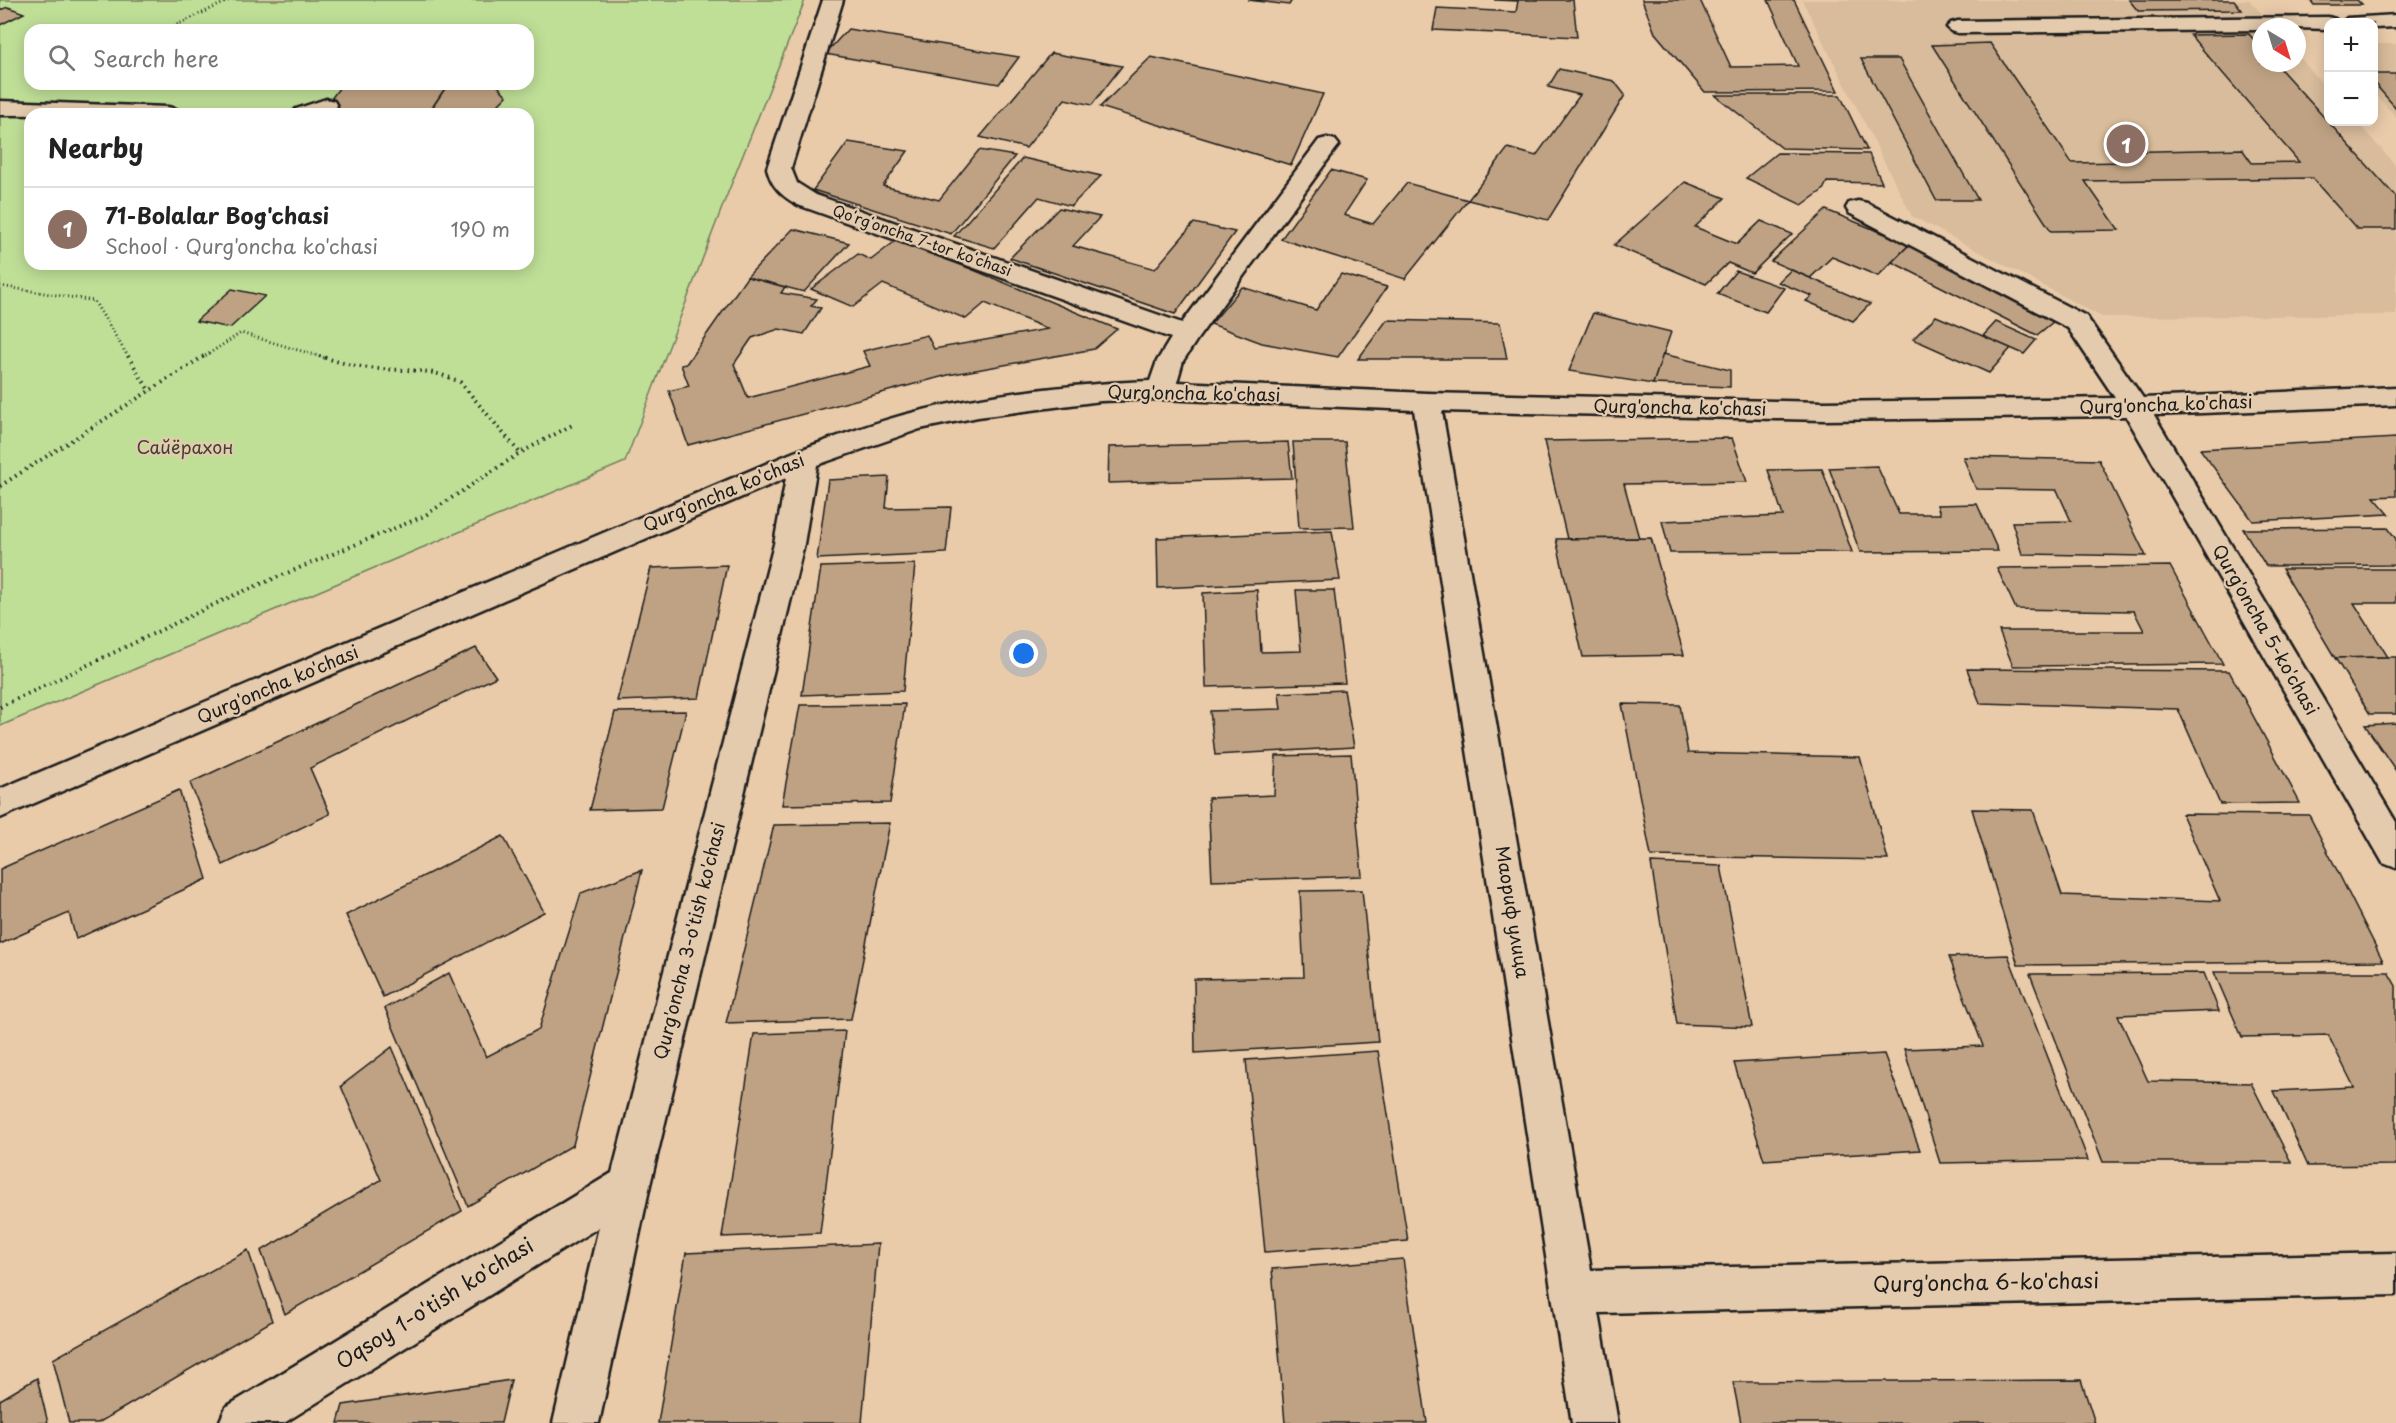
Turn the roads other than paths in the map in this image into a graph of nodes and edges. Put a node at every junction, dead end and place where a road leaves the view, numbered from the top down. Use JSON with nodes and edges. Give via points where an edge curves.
{"nodes":[{"id":1,"x":833,"y":0,"type":"edge"},
{"id":2,"x":2385,"y":0,"type":"edge"},
{"id":3,"x":2396,"y":12,"type":"edge"},
{"id":4,"x":2378,"y":21,"type":"edge"},
{"id":5,"x":2396,"y":21,"type":"edge"},
{"id":6,"x":2324,"y":23,"type":"edge"},
{"id":7,"x":1958,"y":27,"type":"dead end"},
{"id":8,"x":326,"y":106,"type":"dead end"},
{"id":9,"x":0,"y":108,"type":"edge"},
{"id":10,"x":320,"y":108,"type":"edge"},
{"id":11,"x":24,"y":109,"type":"edge"},
{"id":12,"x":1327,"y":144,"type":"dead end"},
{"id":13,"x":1858,"y":208,"type":"dead end"},
{"id":14,"x":1187,"y":334,"type":"junction"},
{"id":15,"x":1161,"y":390,"type":"junction"},
{"id":16,"x":2396,"y":396,"type":"edge"},
{"id":17,"x":1426,"y":402,"type":"junction"},
{"id":18,"x":2135,"y":407,"type":"junction"},
{"id":19,"x":804,"y":459,"type":"junction"},
{"id":20,"x":0,"y":804,"type":"edge"},
{"id":21,"x":2396,"y":853,"type":"edge"},
{"id":22,"x":629,"y":1185,"type":"junction"},
{"id":23,"x":2396,"y":1275,"type":"edge"},
{"id":24,"x":1575,"y":1292,"type":"junction"},
{"id":25,"x":242,"y":1423,"type":"edge"},
{"id":26,"x":576,"y":1423,"type":"edge"},
{"id":27,"x":1595,"y":1423,"type":"edge"}],
"edges":[{"from":1,"to":14,"type":"street","name":"Qoʻrgʻoncha 7-tor koʻchasi","via":[[779,168],[780,180],[791,191],[807,200]]},
{"from":2,"to":3,"type":"street"},
{"from":4,"to":5,"type":"street"},
{"from":6,"to":7,"type":"street"},
{"from":8,"to":10,"type":"street"},
{"from":9,"to":11,"type":"street"},
{"from":12,"to":14,"type":"street"},
{"from":13,"to":18,"type":"street","name":"Qurg'oncha 5-ko'chasi","via":[[2077,322]]},
{"from":14,"to":15,"type":"street","via":[[1170,361]]},
{"from":15,"to":17,"type":"street","name":"Qurg'oncha ko'chasi"},
{"from":15,"to":19,"type":"street","name":"Qurg'oncha ko'chasi","via":[[1101,392],[978,408],[916,421]]},
{"from":16,"to":18,"type":"street","name":"Qurg'oncha ko'chasi"},
{"from":17,"to":18,"type":"street","name":"Qurg'oncha ko'chasi","via":[[1824,411]]},
{"from":17,"to":24,"type":"street","name":"Маориф улица"},
{"from":18,"to":21,"type":"street","name":"Qurg'oncha 5-ko'chasi"},
{"from":19,"to":20,"type":"street","name":"Qurg'oncha ko'chasi"},
{"from":19,"to":22,"type":"street","name":"Qurg'oncha 3-o'tish ko'chasi","via":[[789,544]]},
{"from":22,"to":25,"type":"street","name":"Oqsoy 1-o'tish ko'chasi"},
{"from":22,"to":26,"type":"street","name":"Qurg'oncha 3-o'tish ko'chasi"},
{"from":23,"to":24,"type":"street","name":"Qurg'oncha 6-ko'chasi"},
{"from":24,"to":27,"type":"street","name":"Маориф улица"}]}
